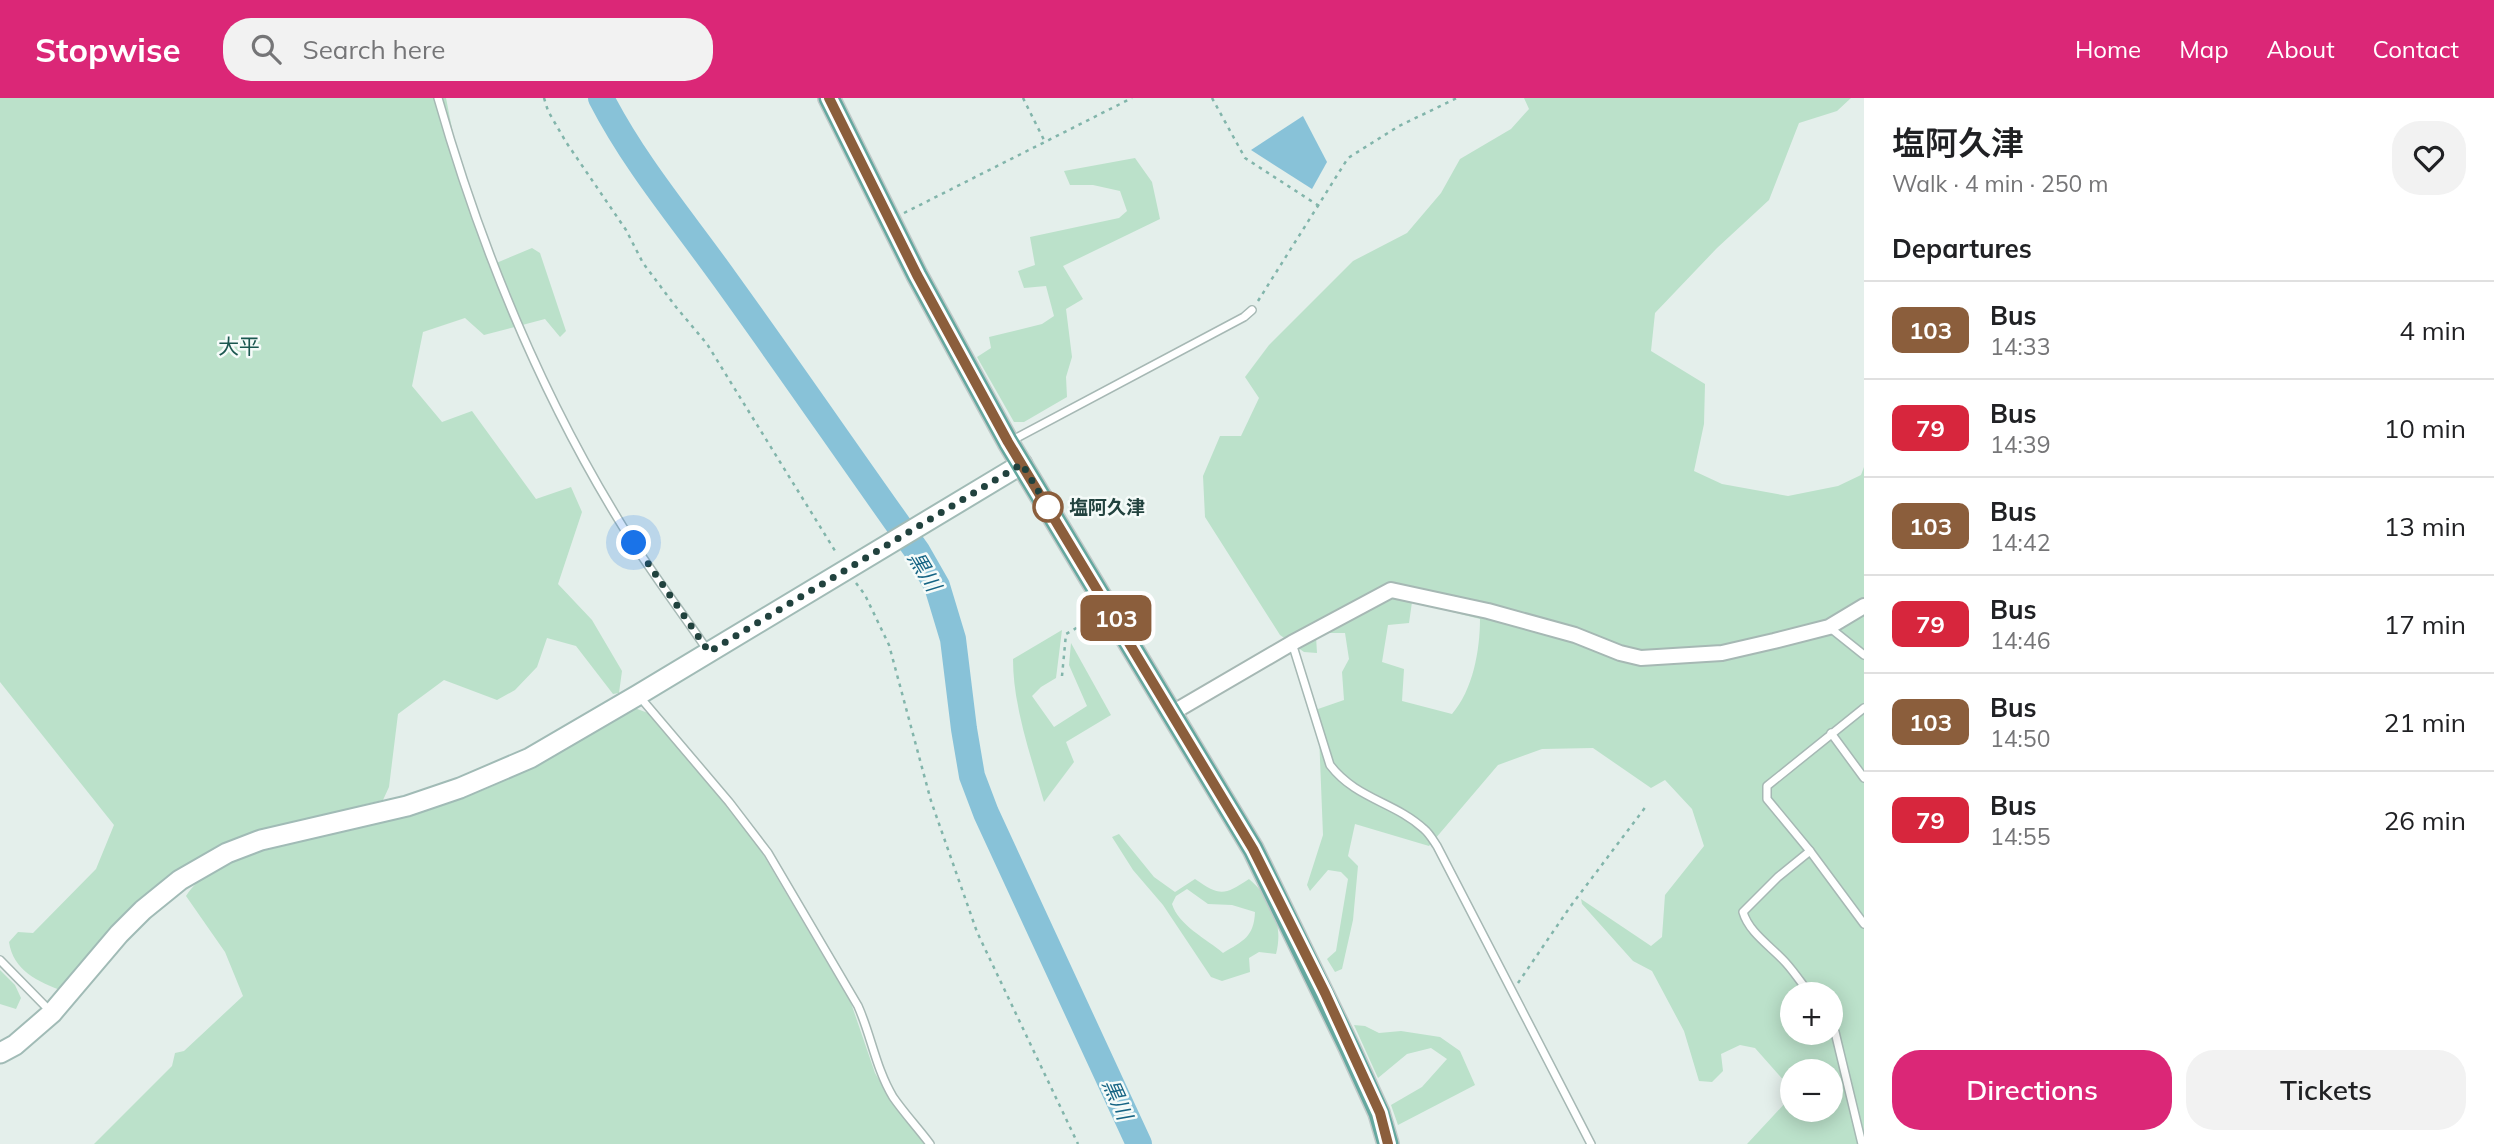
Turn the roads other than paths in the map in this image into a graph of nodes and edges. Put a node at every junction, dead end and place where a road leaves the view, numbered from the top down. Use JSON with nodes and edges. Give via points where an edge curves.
{"nodes":[{"id":1,"x":438,"y":98,"type":"edge"},
{"id":2,"x":829,"y":98,"type":"edge"},
{"id":3,"x":1252,"y":310,"type":"road end"},
{"id":4,"x":1008,"y":442,"type":"junction"},
{"id":5,"x":1022,"y":464,"type":"junction"},
{"id":6,"x":1864,"y":606,"type":"edge"},
{"id":7,"x":1829,"y":627,"type":"junction"},
{"id":8,"x":1292,"y":643,"type":"junction"},
{"id":9,"x":709,"y":652,"type":"junction"},
{"id":10,"x":1864,"y":655,"type":"edge"},
{"id":11,"x":638,"y":695,"type":"junction"},
{"id":12,"x":1864,"y":708,"type":"edge"},
{"id":13,"x":1172,"y":713,"type":"junction"},
{"id":14,"x":1831,"y":733,"type":"junction"},
{"id":15,"x":1864,"y":778,"type":"edge"},
{"id":16,"x":1810,"y":851,"type":"junction"},
{"id":17,"x":1864,"y":924,"type":"edge"},
{"id":18,"x":0,"y":960,"type":"edge"},
{"id":19,"x":1801,"y":982,"type":"edge"},
{"id":20,"x":52,"y":1013,"type":"junction"},
{"id":21,"x":1838,"y":1045,"type":"edge"},
{"id":22,"x":0,"y":1053,"type":"edge"},
{"id":23,"x":930,"y":1144,"type":"edge"},
{"id":24,"x":1388,"y":1144,"type":"edge"},
{"id":25,"x":1591,"y":1144,"type":"edge"},
{"id":26,"x":1862,"y":1144,"type":"edge"}],
"edges":[{"from":1,"to":9,"type":"lane","via":[[480,233],[542,379],[619,521]]},
{"from":2,"to":4,"type":"main road","via":[[917,275]]},
{"from":3,"to":4,"type":"lane"},
{"from":4,"to":5,"type":"main road"},
{"from":5,"to":9,"type":"street"},
{"from":5,"to":13,"type":"main road"},
{"from":6,"to":7,"type":"street"},
{"from":7,"to":8,"type":"street","via":[[1722,653],[1641,658],[1488,611],[1391,590]]},
{"from":7,"to":10,"type":"lane"},
{"from":8,"to":13,"type":"street"},
{"from":8,"to":25,"type":"lane","via":[[1330,765],[1354,790],[1411,819],[1437,846]]},
{"from":9,"to":11,"type":"street"},
{"from":11,"to":20,"type":"street","via":[[530,758],[460,788],[380,813],[282,834],[227,853],[180,880],[143,910]]},
{"from":11,"to":23,"type":"lane","via":[[768,853],[858,1006],[893,1096]]},
{"from":12,"to":14,"type":"lane"},
{"from":13,"to":24,"type":"main road","via":[[1253,849],[1293,928],[1380,1113]]},
{"from":14,"to":15,"type":"lane"},
{"from":14,"to":16,"type":"lane","via":[[1768,786],[1766,793]]},
{"from":16,"to":17,"type":"lane"},
{"from":16,"to":19,"type":"lane","via":[[1743,912]]},
{"from":18,"to":20,"type":"lane"},
{"from":20,"to":22,"type":"street"},
{"from":21,"to":26,"type":"lane"}]}
